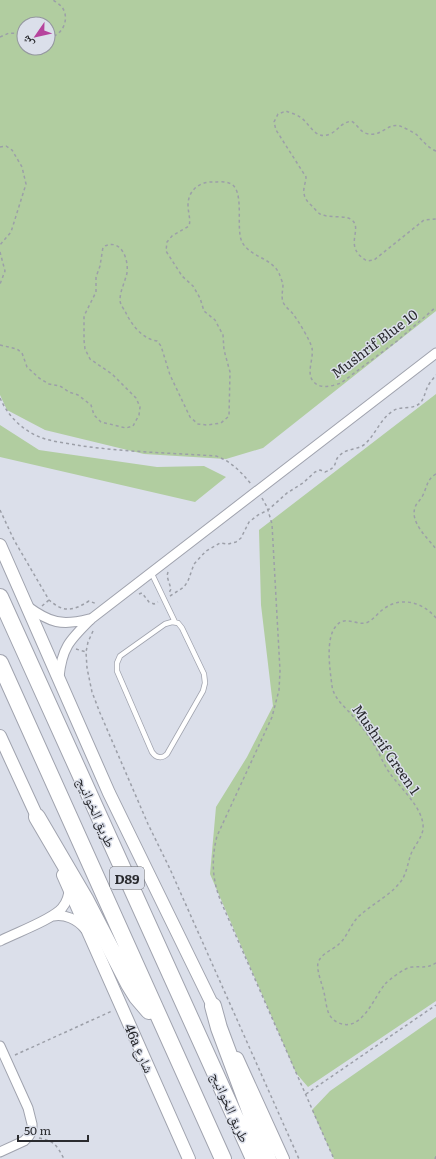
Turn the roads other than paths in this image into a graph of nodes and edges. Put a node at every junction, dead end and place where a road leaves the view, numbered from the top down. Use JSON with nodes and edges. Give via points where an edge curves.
{"nodes":[{"id":1,"x":436,"y":353,"type":"edge"},
{"id":2,"x":0,"y":545,"type":"edge"},
{"id":3,"x":151,"y":572,"type":"junction"},
{"id":4,"x":0,"y":597,"type":"edge"},
{"id":5,"x":26,"y":605,"type":"junction"},
{"id":6,"x":91,"y":619,"type":"junction"},
{"id":7,"x":175,"y":622,"type":"junction"},
{"id":8,"x":0,"y":663,"type":"edge"},
{"id":9,"x":58,"y":678,"type":"junction"},
{"id":10,"x":0,"y":736,"type":"edge"},
{"id":11,"x":37,"y":817,"type":"junction"},
{"id":12,"x":69,"y":888,"type":"junction"},
{"id":13,"x":53,"y":916,"type":"junction"},
{"id":14,"x":91,"y":936,"type":"junction"},
{"id":15,"x":0,"y":941,"type":"edge"},
{"id":16,"x":213,"y":1006,"type":"junction"},
{"id":17,"x":158,"y":1018,"type":"junction"},
{"id":18,"x":0,"y":1046,"type":"edge"},
{"id":19,"x":0,"y":1152,"type":"edge"},
{"id":20,"x":189,"y":1159,"type":"edge"},
{"id":21,"x":223,"y":1159,"type":"edge"},
{"id":22,"x":254,"y":1159,"type":"edge"},
{"id":23,"x":268,"y":1159,"type":"edge"},
{"id":24,"x":283,"y":1159,"type":"edge"}],
"edges":[{"from":1,"to":3,"type":"street"},
{"from":2,"to":5,"type":"street"},
{"from":3,"to":6,"type":"street"},
{"from":3,"to":7,"type":"lane"},
{"from":4,"to":22,"type":"highway","name":"طريق الخوانيج","number":"D89"},
{"from":5,"to":6,"type":"street","via":[[59,623]]},
{"from":5,"to":9,"type":"street"},
{"from":6,"to":9,"type":"street","via":[[66,646]]},
{"from":7,"to":7,"type":"lane","via":[[168,623],[120,656],[116,663],[117,671],[152,752],[159,757],[167,754],[203,691],[205,683],[204,674],[182,628]]},
{"from":8,"to":17,"type":"highway","name":"طريق الخوانيج","number":"D89"},
{"from":9,"to":16,"type":"street","via":[[123,824]]},
{"from":10,"to":11,"type":"street","name":"46a شارع"},
{"from":11,"to":12,"type":"street","name":"46a شارع"},
{"from":11,"to":17,"type":"highway","via":[[85,899],[137,997]]},
{"from":12,"to":13,"type":"street","via":[[69,897],[65,905]]},
{"from":12,"to":14,"type":"street","name":"46a شارع"},
{"from":13,"to":14,"type":"street","name":"46a شارع","via":[[71,918]]},
{"from":13,"to":15,"type":"street"},
{"from":14,"to":20,"type":"street","name":"46a شارع"},
{"from":16,"to":23,"type":"highway"},
{"from":16,"to":24,"type":"street"},
{"from":17,"to":21,"type":"highway","name":"طريق الخوانيج","number":"D89"},
{"from":18,"to":19,"type":"street","via":[[31,1117],[32,1131],[30,1136]]}]}
